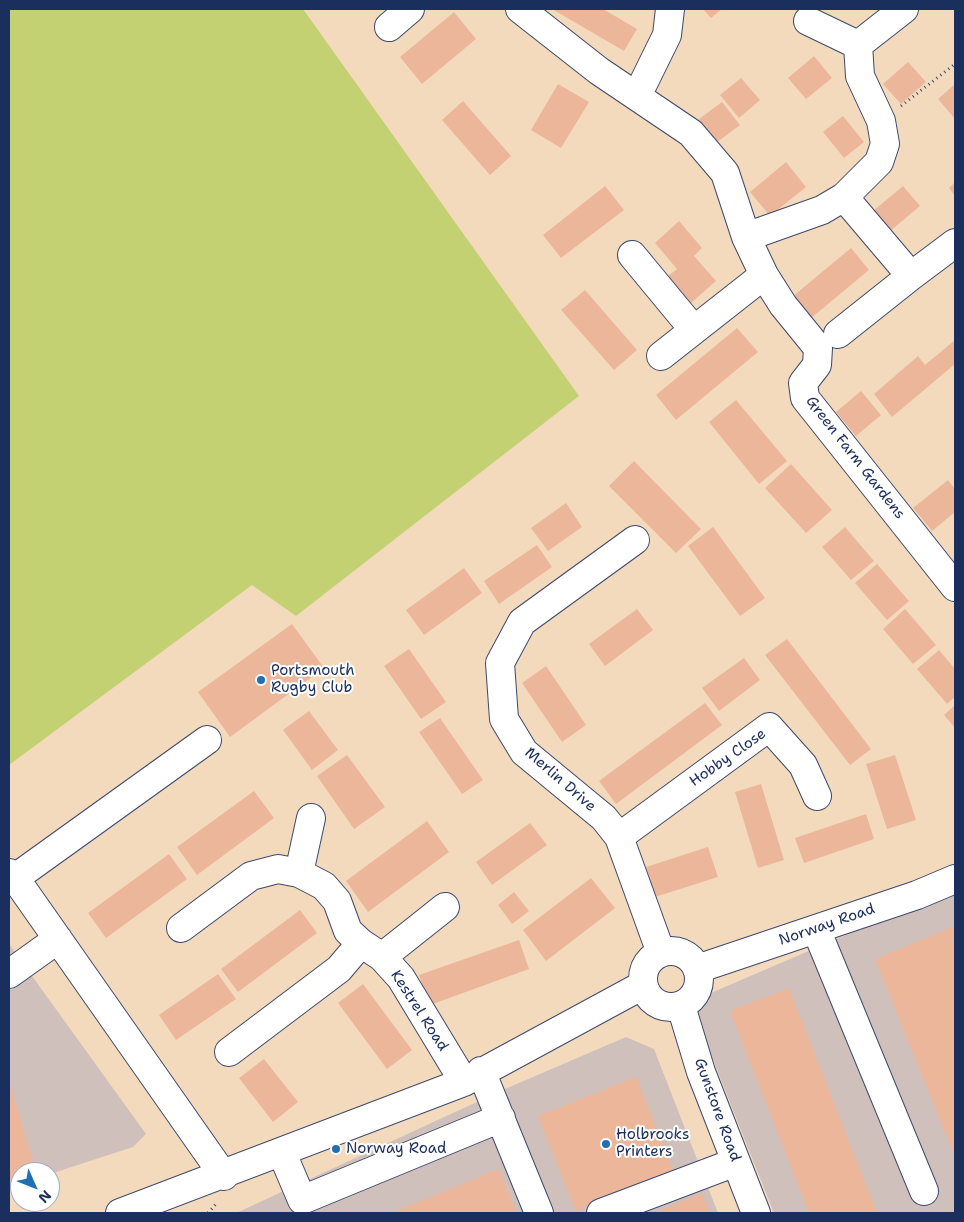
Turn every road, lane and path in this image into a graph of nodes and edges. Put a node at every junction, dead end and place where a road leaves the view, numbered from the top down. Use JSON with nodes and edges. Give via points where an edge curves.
{"nodes":[{"id":1,"x":410,"y":9,"type":"edge"},
{"id":2,"x":520,"y":9,"type":"edge"},
{"id":3,"x":670,"y":9,"type":"edge"},
{"id":4,"x":904,"y":9,"type":"edge"},
{"id":5,"x":808,"y":21,"type":"dead end"},
{"id":6,"x":389,"y":27,"type":"dead end"},
{"id":7,"x":858,"y":45,"type":"junction"},
{"id":8,"x":955,"y":64,"type":"edge"},
{"id":9,"x":637,"y":96,"type":"junction"},
{"id":10,"x":881,"y":122,"type":"junction"},
{"id":11,"x":844,"y":197,"type":"junction"},
{"id":12,"x":746,"y":236,"type":"junction"},
{"id":13,"x":955,"y":243,"type":"edge"},
{"id":14,"x":632,"y":255,"type":"dead end"},
{"id":15,"x":764,"y":275,"type":"junction"},
{"id":16,"x":911,"y":276,"type":"junction"},
{"id":17,"x":694,"y":330,"type":"junction"},
{"id":18,"x":838,"y":334,"type":"dead end"},
{"id":19,"x":662,"y":356,"type":"dead end"},
{"id":20,"x":635,"y":540,"type":"dead end"},
{"id":21,"x":950,"y":569,"type":"edge"},
{"id":22,"x":207,"y":740,"type":"dead end"},
{"id":23,"x":817,"y":796,"type":"dead end"},
{"id":24,"x":311,"y":818,"type":"dead end"},
{"id":25,"x":619,"y":837,"type":"junction"},
{"id":26,"x":300,"y":873,"type":"junction"},
{"id":27,"x":12,"y":875,"type":"edge"},
{"id":28,"x":955,"y":879,"type":"edge"},
{"id":29,"x":444,"y":908,"type":"dead end"},
{"id":30,"x":181,"y":928,"type":"dead end"},
{"id":31,"x":816,"y":929,"type":"junction"},
{"id":32,"x":58,"y":939,"type":"junction"},
{"id":33,"x":371,"y":950,"type":"junction"},
{"id":34,"x":661,"y":953,"type":"junction"},
{"id":35,"x":698,"y":969,"type":"junction"},
{"id":36,"x":9,"y":974,"type":"edge"},
{"id":37,"x":643,"y":985,"type":"junction"},
{"id":38,"x":681,"y":1006,"type":"junction"},
{"id":39,"x":229,"y":1052,"type":"dead end"},
{"id":40,"x":473,"y":1077,"type":"junction"},
{"id":41,"x":501,"y":1118,"type":"junction"},
{"id":42,"x":282,"y":1153,"type":"junction"},
{"id":43,"x":736,"y":1162,"type":"junction"},
{"id":44,"x":224,"y":1176,"type":"junction"},
{"id":45,"x":924,"y":1191,"type":"dead end"},
{"id":46,"x":299,"y":1206,"type":"edge"},
{"id":47,"x":120,"y":1213,"type":"edge"},
{"id":48,"x":539,"y":1213,"type":"edge"},
{"id":49,"x":600,"y":1213,"type":"edge"},
{"id":50,"x":756,"y":1213,"type":"edge"}],
"edges":[{"from":1,"to":6,"type":"street"},
{"from":2,"to":9,"type":"street","name":"Green Farm Gardens"},
{"from":3,"to":9,"type":"street","via":[[667,36]]},
{"from":4,"to":7,"type":"street"},
{"from":5,"to":7,"type":"street"},
{"from":7,"to":10,"type":"street","via":[[860,76]]},
{"from":8,"to":10,"type":"path"},
{"from":9,"to":12,"type":"street","name":"Green Farm Gardens","via":[[691,133],[726,173]]},
{"from":10,"to":11,"type":"street","via":[[885,144],[879,162]]},
{"from":11,"to":12,"type":"street","via":[[822,210]]},
{"from":11,"to":16,"type":"street"},
{"from":12,"to":15,"type":"street","name":"Green Farm Gardens"},
{"from":13,"to":16,"type":"street"},
{"from":14,"to":17,"type":"street"},
{"from":15,"to":17,"type":"street"},
{"from":15,"to":21,"type":"street","name":"Green Farm Gardens","via":[[818,348],[817,365],[803,383],[805,398]]},
{"from":16,"to":18,"type":"street"},
{"from":17,"to":19,"type":"street"},
{"from":20,"to":25,"type":"street","name":"Merlin Drive","via":[[522,622],[500,663],[504,719],[524,752],[604,818]]},
{"from":22,"to":27,"type":"street"},
{"from":23,"to":25,"type":"street","name":"Hobby Close","via":[[803,765],[769,727]]},
{"from":24,"to":26,"type":"street"},
{"from":25,"to":34,"type":"street","name":"Merlin Drive"},
{"from":26,"to":30,"type":"street","name":"Kestrel Road","via":[[278,870],[250,876]]},
{"from":26,"to":33,"type":"street","name":"Kestrel Road","via":[[324,886],[337,900],[348,931]]},
{"from":27,"to":32,"type":"street"},
{"from":28,"to":31,"type":"street","name":"Norway Road"},
{"from":29,"to":33,"type":"street"},
{"from":31,"to":35,"type":"street","name":"Norway Road"},
{"from":31,"to":45,"type":"street"},
{"from":32,"to":36,"type":"street"},
{"from":32,"to":44,"type":"street"},
{"from":33,"to":39,"type":"street","via":[[340,969]]},
{"from":33,"to":40,"type":"street","name":"Kestrel Road","via":[[400,978]]},
{"from":34,"to":35,"type":"street","via":[[688,956]]},
{"from":34,"to":37,"type":"street","via":[[645,967]]},
{"from":35,"to":38,"type":"street","via":[[697,990],[691,1000]]},
{"from":37,"to":38,"type":"street","via":[[656,1003],[673,1008]]},
{"from":37,"to":40,"type":"street"},
{"from":38,"to":43,"type":"street","name":"Gunstore Road","via":[[701,1072]]},
{"from":40,"to":41,"type":"street","name":"Kestrel Road"},
{"from":40,"to":42,"type":"street"},
{"from":41,"to":46,"type":"street"},
{"from":41,"to":48,"type":"street","name":"Kestrel Road"},
{"from":42,"to":44,"type":"street"},
{"from":42,"to":46,"type":"street"},
{"from":43,"to":49,"type":"street"},
{"from":43,"to":50,"type":"street","name":"Gunstore Road"},
{"from":44,"to":47,"type":"street"}]}
